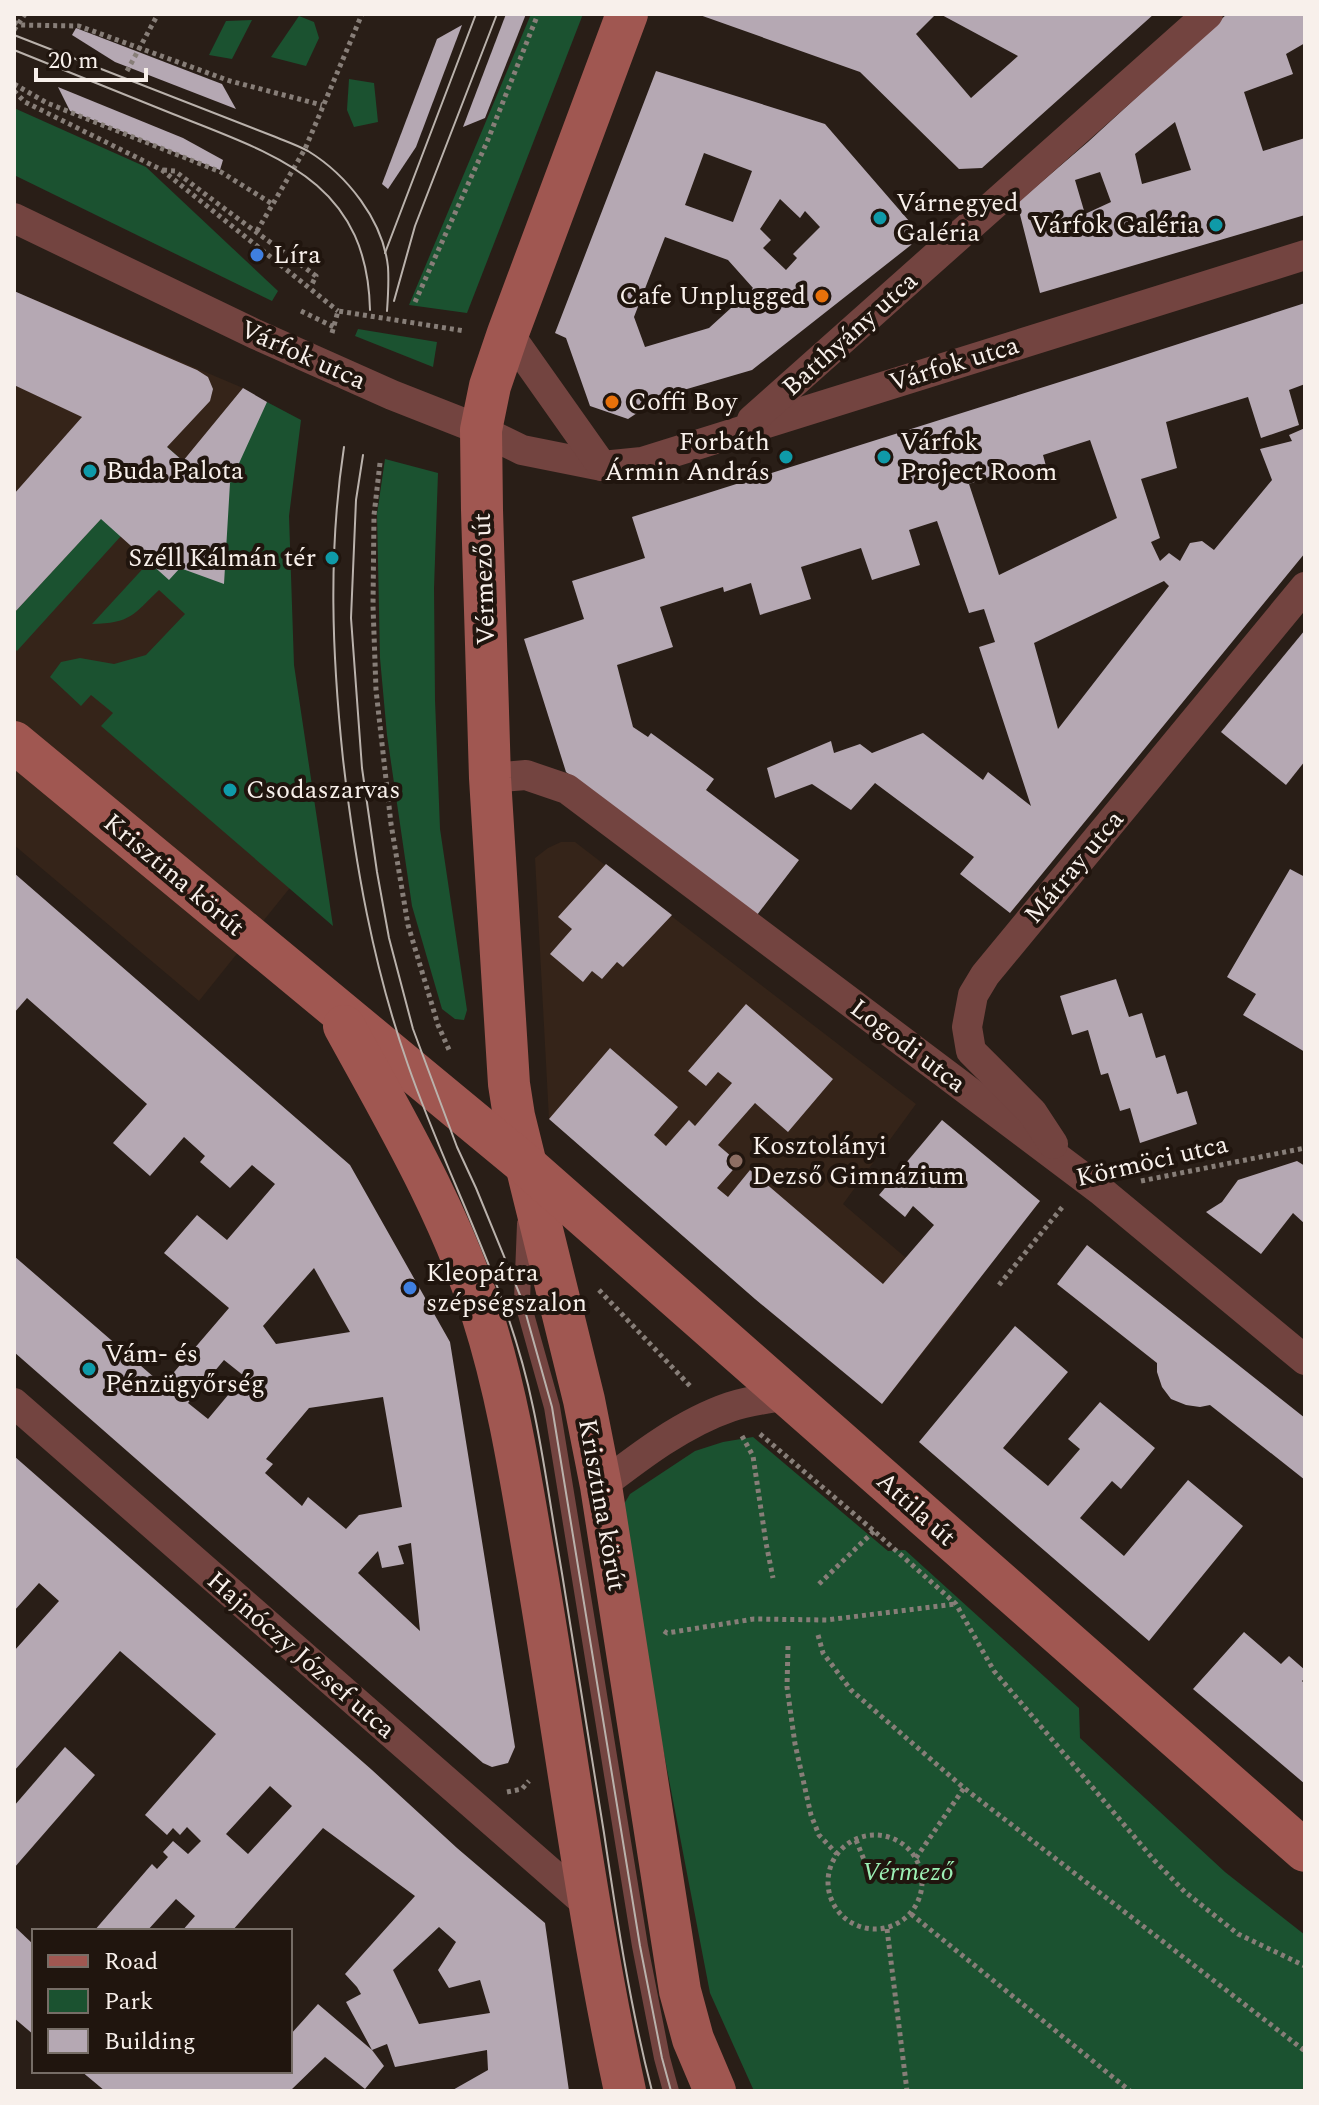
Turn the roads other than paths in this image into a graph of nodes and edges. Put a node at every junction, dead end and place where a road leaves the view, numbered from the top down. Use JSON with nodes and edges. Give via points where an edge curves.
{"nodes":[{"id":1,"x":627,"y":14,"type":"edge"},
{"id":2,"x":1208,"y":14,"type":"edge"},
{"id":3,"x":14,"y":218,"type":"edge"},
{"id":4,"x":1305,"y":255,"type":"edge"},
{"id":5,"x":508,"y":333,"type":"junction"},
{"id":6,"x":481,"y":430,"type":"junction"},
{"id":7,"x":741,"y":430,"type":"junction"},
{"id":8,"x":602,"y":466,"type":"junction"},
{"id":9,"x":1305,"y":587,"type":"edge"},
{"id":10,"x":14,"y":742,"type":"edge"},
{"id":11,"x":490,"y":778,"type":"junction"},
{"id":12,"x":333,"y":1008,"type":"junction"},
{"id":13,"x":1061,"y":1160,"type":"junction"},
{"id":14,"x":527,"y":1166,"type":"junction"},
{"id":15,"x":1305,"y":1360,"type":"edge"},
{"id":16,"x":786,"y":1395,"type":"junction"},
{"id":17,"x":14,"y":1403,"type":"edge"},
{"id":18,"x":601,"y":1486,"type":"junction"},
{"id":19,"x":1305,"y":1851,"type":"edge"},
{"id":20,"x":589,"y":1906,"type":"junction"},
{"id":21,"x":625,"y":2091,"type":"edge"},
{"id":22,"x":671,"y":2091,"type":"edge"},
{"id":23,"x":715,"y":2091,"type":"edge"}],
"edges":[{"from":1,"to":5,"type":"main road","name":"Vérmező út"},
{"from":2,"to":7,"type":"street","name":"Batthyány utca"},
{"from":3,"to":6,"type":"street","name":"Várfok utca","via":[[318,363]]},
{"from":4,"to":7,"type":"street","name":"Várfok utca"},
{"from":5,"to":6,"type":"main road","name":"Vérmező út"},
{"from":5,"to":8,"type":"street"},
{"from":6,"to":8,"type":"street","name":"Várfok utca","via":[[522,450]]},
{"from":6,"to":11,"type":"main road","name":"Vérmező út"},
{"from":7,"to":8,"type":"street","name":"Várfok utca","via":[[642,462]]},
{"from":9,"to":13,"type":"street","name":"Mátray utca","via":[[973,995],[967,1027],[971,1051],[1032,1112]]},
{"from":10,"to":12,"type":"main road","name":"Krisztina körút"},
{"from":11,"to":13,"type":"street","name":"Logodi utca","via":[[526,775],[567,789]]},
{"from":11,"to":14,"type":"main road","name":"Vérmező út","via":[[509,1084]]},
{"from":12,"to":14,"type":"main road","name":"Krisztina körút"},
{"from":12,"to":20,"type":"main road","name":"Krisztina körút","via":[[420,1164],[490,1340],[520,1476]]},
{"from":13,"to":15,"type":"street","name":"Logodi utca"},
{"from":14,"to":16,"type":"main road","name":"Attila út"},
{"from":14,"to":18,"type":"main road","name":"Krisztina körút"},
{"from":14,"to":22,"type":"lane","via":[[522,1300],[552,1407],[640,1946]]},
{"from":16,"to":18,"type":"street","via":[[715,1413],[638,1457]]},
{"from":16,"to":19,"type":"main road","name":"Attila út"},
{"from":17,"to":20,"type":"street","name":"Hajnóczy József utca"},
{"from":18,"to":23,"type":"main road","name":"Krisztina körút","via":[[680,1991]]},
{"from":20,"to":21,"type":"main road","name":"Krisztina körút"}]}
